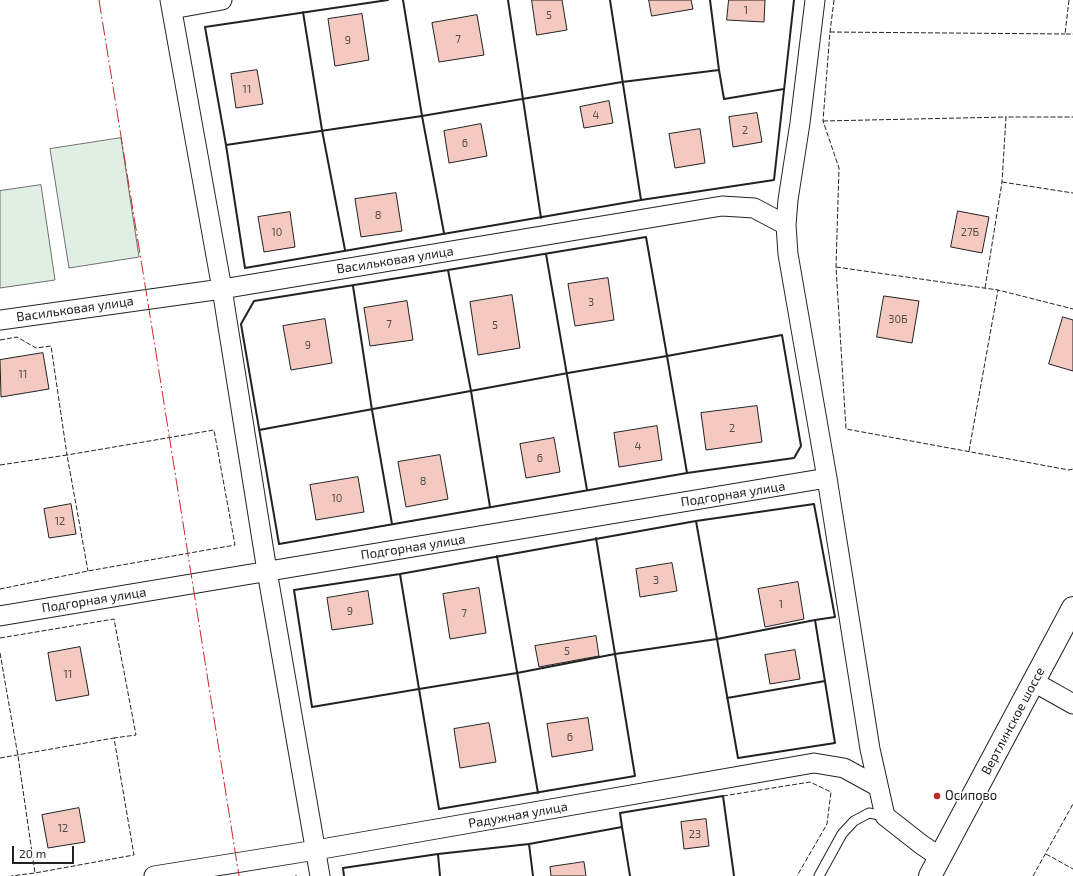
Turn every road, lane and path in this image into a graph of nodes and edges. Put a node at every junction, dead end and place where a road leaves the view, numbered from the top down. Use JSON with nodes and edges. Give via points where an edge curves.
{"nodes":[{"id":1,"x":222,"y":0,"type":"edge"},
{"id":2,"x":815,"y":0,"type":"edge"},
{"id":3,"x":171,"y":5,"type":"edge"},
{"id":4,"x":786,"y":225,"type":"junction"},
{"id":5,"x":222,"y":289,"type":"junction"},
{"id":6,"x":0,"y":320,"type":"edge"},
{"id":7,"x":827,"y":478,"type":"junction"},
{"id":8,"x":267,"y":571,"type":"junction"},
{"id":9,"x":1073,"y":608,"type":"edge"},
{"id":10,"x":0,"y":616,"type":"edge"},
{"id":11,"x":1034,"y":682,"type":"junction"},
{"id":12,"x":1073,"y":704,"type":"edge"},
{"id":13,"x":878,"y":786,"type":"junction"},
{"id":14,"x":885,"y":816,"type":"junction"},
{"id":15,"x":316,"y":850,"type":"junction"},
{"id":16,"x":940,"y":857,"type":"junction"},
{"id":17,"x":154,"y":876,"type":"edge"},
{"id":18,"x":320,"y":876,"type":"edge"},
{"id":19,"x":819,"y":876,"type":"edge"},
{"id":20,"x":930,"y":876,"type":"edge"}],
"edges":[{"from":1,"to":3,"type":"street"},
{"from":2,"to":4,"type":"street"},
{"from":3,"to":5,"type":"street"},
{"from":4,"to":5,"type":"street","name":"Васильковая улица","via":[[754,208],[722,206]]},
{"from":4,"to":7,"type":"street","via":[[788,254]]},
{"from":5,"to":6,"type":"street","name":"Васильковая улица"},
{"from":5,"to":8,"type":"street"},
{"from":7,"to":8,"type":"street","name":"Подгорная улица"},
{"from":7,"to":13,"type":"street","via":[[868,741]]},
{"from":8,"to":10,"type":"street","name":"Подгорная улица"},
{"from":8,"to":15,"type":"street"},
{"from":9,"to":11,"type":"main road","name":"Вертлинское шоссе"},
{"from":11,"to":12,"type":"street"},
{"from":11,"to":16,"type":"main road","name":"Вертлинское шоссе"},
{"from":13,"to":14,"type":"street"},
{"from":13,"to":15,"type":"street","name":"Радужная улица","via":[[844,768],[814,764]]},
{"from":14,"to":16,"type":"street"},
{"from":14,"to":19,"type":"lane","via":[[869,813],[854,821],[842,834]]},
{"from":15,"to":17,"type":"street","name":"Радужная улица"},
{"from":15,"to":18,"type":"street"},
{"from":16,"to":20,"type":"main road","name":"Вертлинское шоссе"}]}
